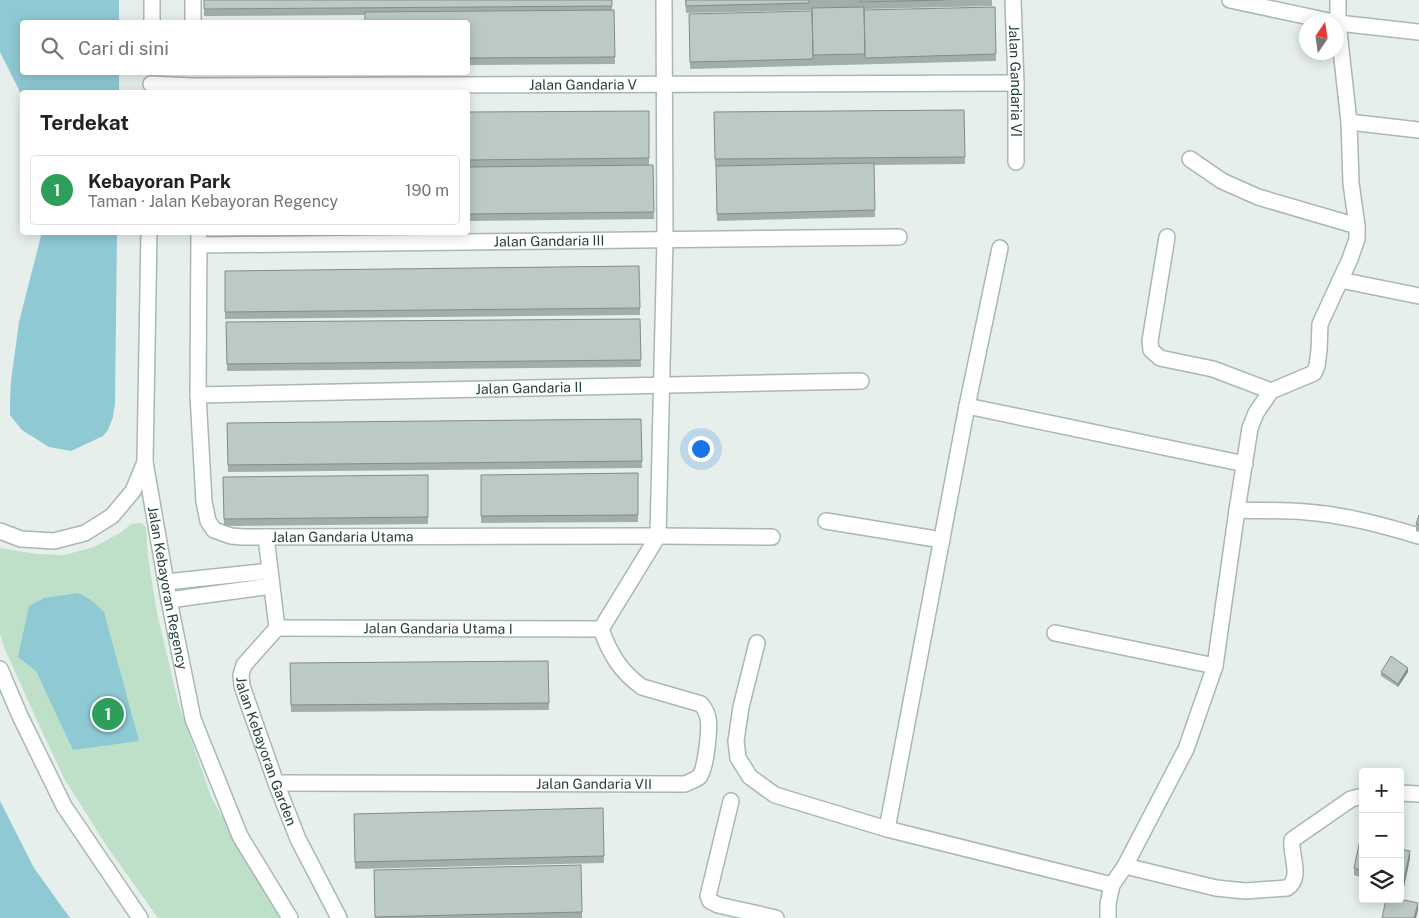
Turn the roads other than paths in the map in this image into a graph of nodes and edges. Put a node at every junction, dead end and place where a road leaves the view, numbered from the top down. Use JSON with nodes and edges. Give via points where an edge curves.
{"nodes":[{"id":1,"x":152,"y":0,"type":"edge"},
{"id":2,"x":193,"y":0,"type":"edge"},
{"id":3,"x":664,"y":0,"type":"edge"},
{"id":4,"x":1013,"y":0,"type":"edge"},
{"id":5,"x":1230,"y":0,"type":"edge"},
{"id":6,"x":1338,"y":0,"type":"edge"},
{"id":7,"x":1300,"y":15,"type":"edge"},
{"id":8,"x":1338,"y":15,"type":"edge"},
{"id":9,"x":152,"y":20,"type":"edge"},
{"id":10,"x":193,"y":20,"type":"edge"},
{"id":11,"x":1344,"y":24,"type":"edge"},
{"id":12,"x":1419,"y":32,"type":"edge"},
{"id":13,"x":1342,"y":60,"type":"edge"},
{"id":14,"x":151,"y":83,"type":"edge"},
{"id":15,"x":664,"y":83,"type":"junction"},
{"id":16,"x":1016,"y":83,"type":"junction"},
{"id":17,"x":193,"y":84,"type":"edge"},
{"id":18,"x":1349,"y":122,"type":"junction"},
{"id":19,"x":1419,"y":130,"type":"edge"},
{"id":20,"x":1190,"y":159,"type":"dead end"},
{"id":21,"x":1016,"y":162,"type":"dead end"},
{"id":22,"x":1358,"y":226,"type":"junction"},
{"id":23,"x":149,"y":235,"type":"edge"},
{"id":24,"x":899,"y":237,"type":"dead end"},
{"id":25,"x":1167,"y":237,"type":"dead end"},
{"id":26,"x":199,"y":239,"type":"edge"},
{"id":27,"x":665,"y":240,"type":"junction"},
{"id":28,"x":1000,"y":248,"type":"dead end"},
{"id":29,"x":1340,"y":280,"type":"junction"},
{"id":30,"x":1419,"y":296,"type":"edge"},
{"id":31,"x":861,"y":381,"type":"dead end"},
{"id":32,"x":661,"y":386,"type":"junction"},
{"id":33,"x":1271,"y":391,"type":"junction"},
{"id":34,"x":198,"y":395,"type":"junction"},
{"id":35,"x":967,"y":406,"type":"junction"},
{"id":36,"x":145,"y":462,"type":"junction"},
{"id":37,"x":1245,"y":464,"type":"junction"},
{"id":38,"x":1237,"y":510,"type":"junction"},
{"id":39,"x":826,"y":520,"type":"dead end"},
{"id":40,"x":0,"y":531,"type":"edge"},
{"id":41,"x":658,"y":536,"type":"junction"},
{"id":42,"x":1419,"y":536,"type":"edge"},
{"id":43,"x":266,"y":537,"type":"junction"},
{"id":44,"x":772,"y":537,"type":"dead end"},
{"id":45,"x":942,"y":540,"type":"junction"},
{"id":46,"x":270,"y":570,"type":"junction"},
{"id":47,"x":166,"y":582,"type":"junction"},
{"id":48,"x":272,"y":586,"type":"junction"},
{"id":49,"x":169,"y":600,"type":"junction"},
{"id":50,"x":277,"y":628,"type":"junction"},
{"id":51,"x":601,"y":629,"type":"junction"},
{"id":52,"x":1055,"y":633,"type":"dead end"},
{"id":53,"x":756,"y":643,"type":"dead end"},
{"id":54,"x":1216,"y":666,"type":"junction"},
{"id":55,"x":0,"y":669,"type":"edge"},
{"id":56,"x":276,"y":784,"type":"junction"},
{"id":57,"x":1404,"y":793,"type":"edge"},
{"id":58,"x":1419,"y":794,"type":"edge"},
{"id":59,"x":1359,"y":797,"type":"edge"},
{"id":60,"x":731,"y":801,"type":"dead end"},
{"id":61,"x":888,"y":829,"type":"junction"},
{"id":62,"x":1125,"y":866,"type":"junction"},
{"id":63,"x":1112,"y":885,"type":"junction"},
{"id":64,"x":140,"y":918,"type":"edge"},
{"id":65,"x":290,"y":918,"type":"edge"},
{"id":66,"x":339,"y":918,"type":"edge"},
{"id":67,"x":776,"y":918,"type":"edge"},
{"id":68,"x":1108,"y":918,"type":"edge"}],
"edges":[{"from":1,"to":9,"type":"street"},
{"from":2,"to":10,"type":"street"},
{"from":3,"to":15,"type":"street"},
{"from":4,"to":16,"type":"street","name":"Jalan Gandaria VI"},
{"from":5,"to":7,"type":"street"},
{"from":6,"to":8,"type":"street"},
{"from":11,"to":12,"type":"street"},
{"from":13,"to":18,"type":"street"},
{"from":14,"to":17,"type":"street","name":"Jalan Gandaria V"},
{"from":15,"to":16,"type":"street","name":"Jalan Gandaria V"},
{"from":15,"to":17,"type":"street","name":"Jalan Gandaria V"},
{"from":15,"to":27,"type":"street"},
{"from":16,"to":21,"type":"street","name":"Jalan Gandaria VI"},
{"from":18,"to":19,"type":"street"},
{"from":18,"to":22,"type":"street","via":[[1351,183]]},
{"from":20,"to":22,"type":"street","via":[[1222,180],[1258,197]]},
{"from":22,"to":29,"type":"street","via":[[1357,239]]},
{"from":23,"to":36,"type":"street","name":"Jalan Kebayoran Regency"},
{"from":24,"to":27,"type":"street","name":"Jalan Gandaria III"},
{"from":25,"to":33,"type":"street","via":[[1151,350],[1160,358],[1214,370]]},
{"from":26,"to":27,"type":"street","name":"Jalan Gandaria III"},
{"from":26,"to":34,"type":"street","name":"Jalan Gandaria Utama"},
{"from":27,"to":32,"type":"street"},
{"from":28,"to":35,"type":"street"},
{"from":29,"to":30,"type":"street"},
{"from":29,"to":33,"type":"street","via":[[1320,324],[1314,373]]},
{"from":31,"to":32,"type":"street","name":"Jalan Gandaria II"},
{"from":32,"to":34,"type":"street","name":"Jalan Gandaria II"},
{"from":32,"to":41,"type":"street"},
{"from":33,"to":37,"type":"street","via":[[1250,428]]},
{"from":34,"to":43,"type":"street","name":"Jalan Gandaria Utama","via":[[208,521],[214,530],[231,536]]},
{"from":35,"to":37,"type":"street"},
{"from":35,"to":45,"type":"street"},
{"from":36,"to":40,"type":"street","via":[[133,492],[112,516],[85,533],[54,541],[21,539]]},
{"from":36,"to":47,"type":"street","name":"Jalan Kebayoran Regency"},
{"from":37,"to":38,"type":"street"},
{"from":38,"to":42,"type":"street","via":[[1339,516]]},
{"from":38,"to":54,"type":"street"},
{"from":39,"to":45,"type":"street"},
{"from":41,"to":43,"type":"street","name":"Jalan Gandaria Utama"},
{"from":41,"to":44,"type":"street","name":"Jalan Gandaria Utama"},
{"from":41,"to":51,"type":"street"},
{"from":43,"to":46,"type":"street"},
{"from":45,"to":61,"type":"street"},
{"from":46,"to":47,"type":"street"},
{"from":46,"to":48,"type":"street"},
{"from":47,"to":49,"type":"street","name":"Jalan Kebayoran Regency"},
{"from":48,"to":49,"type":"street"},
{"from":48,"to":50,"type":"street"},
{"from":49,"to":65,"type":"street","name":"Jalan Kebayoran Regency","via":[[193,719],[240,836]]},
{"from":50,"to":51,"type":"street","name":"Jalan Gandaria Utama I"},
{"from":50,"to":56,"type":"street","name":"Jalan Kebayoran Garden","via":[[244,665],[241,675]]},
{"from":51,"to":56,"type":"street","name":"Jalan Gandaria VII","via":[[609,650],[634,682],[701,704],[706,710],[709,727],[701,776],[685,784]]},
{"from":52,"to":54,"type":"street"},
{"from":53,"to":61,"type":"street","via":[[736,741],[738,758],[750,777],[775,795]]},
{"from":54,"to":62,"type":"street","via":[[1186,749]]},
{"from":55,"to":64,"type":"street","via":[[64,806]]},
{"from":56,"to":66,"type":"street","name":"Jalan Kebayoran Garden","via":[[298,838]]},
{"from":57,"to":58,"type":"street"},
{"from":59,"to":62,"type":"street","via":[[1292,840],[1295,878],[1287,888],[1245,891],[1216,888]]},
{"from":60,"to":67,"type":"street","via":[[708,896],[710,902]]},
{"from":61,"to":63,"type":"street"},
{"from":62,"to":63,"type":"street"},
{"from":63,"to":68,"type":"street"}]}
